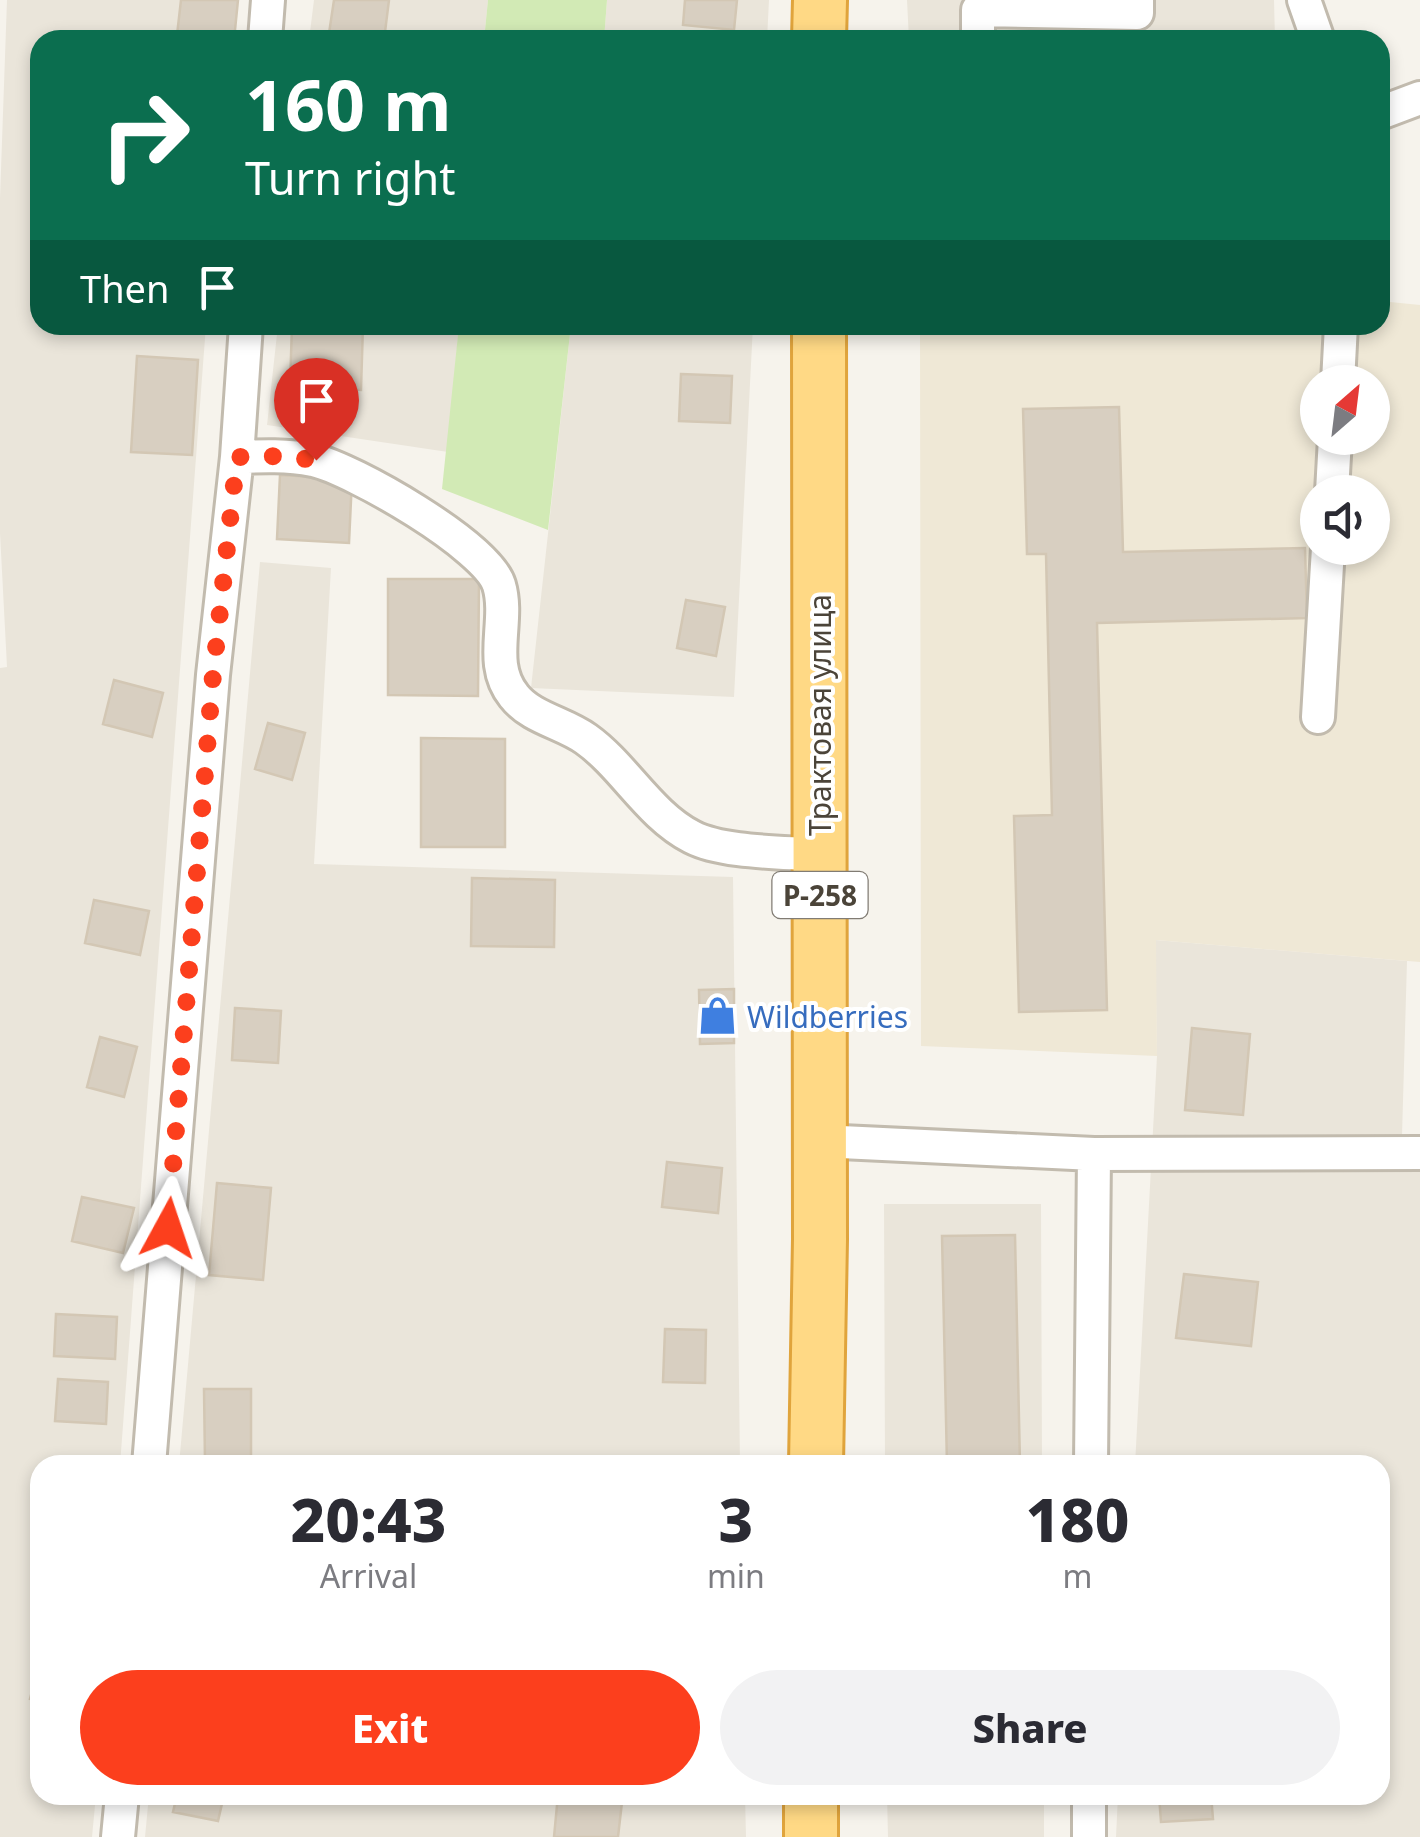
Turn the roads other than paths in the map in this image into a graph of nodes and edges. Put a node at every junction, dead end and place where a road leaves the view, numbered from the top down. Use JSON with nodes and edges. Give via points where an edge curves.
{"nodes":[{"id":1,"x":268,"y":0,"type":"edge"},
{"id":2,"x":820,"y":0,"type":"edge"},
{"id":3,"x":1137,"y":0,"type":"edge"},
{"id":4,"x":1304,"y":0,"type":"edge"},
{"id":5,"x":266,"y":30,"type":"edge"},
{"id":6,"x":819,"y":30,"type":"edge"},
{"id":7,"x":978,"y":30,"type":"edge"},
{"id":8,"x":1314,"y":30,"type":"edge"},
{"id":9,"x":1420,"y":98,"type":"edge"},
{"id":10,"x":1390,"y":109,"type":"edge"},
{"id":11,"x":245,"y":335,"type":"edge"},
{"id":12,"x":819,"y":335,"type":"edge"},
{"id":13,"x":1341,"y":335,"type":"edge"},
{"id":14,"x":1339,"y":365,"type":"edge"},
{"id":15,"x":237,"y":457,"type":"junction"},
{"id":16,"x":1327,"y":565,"type":"edge"},
{"id":17,"x":1318,"y":717,"type":"dead end"},
{"id":18,"x":820,"y":855,"type":"junction"},
{"id":19,"x":820,"y":1141,"type":"junction"},
{"id":20,"x":1420,"y":1153,"type":"edge"},
{"id":21,"x":1094,"y":1154,"type":"junction"},
{"id":22,"x":150,"y":1455,"type":"edge"},
{"id":23,"x":816,"y":1455,"type":"edge"},
{"id":24,"x":1092,"y":1455,"type":"edge"},
{"id":25,"x":121,"y":1805,"type":"edge"},
{"id":26,"x":811,"y":1805,"type":"edge"},
{"id":27,"x":1089,"y":1805,"type":"edge"},
{"id":28,"x":118,"y":1837,"type":"edge"},
{"id":29,"x":810,"y":1837,"type":"edge"},
{"id":30,"x":1089,"y":1837,"type":"edge"}],
"edges":[{"from":1,"to":5,"type":"street"},
{"from":2,"to":6,"type":"highway"},
{"from":3,"to":7,"type":"street","via":[[1137,13],[978,10]]},
{"from":4,"to":8,"type":"street"},
{"from":9,"to":10,"type":"street"},
{"from":11,"to":15,"type":"street"},
{"from":12,"to":18,"type":"highway","name":"Трактовая улица","number":"Р-258"},
{"from":13,"to":14,"type":"street"},
{"from":15,"to":18,"type":"street","via":[[316,460],[408,504],[482,560],[499,584],[498,650],[515,698],[585,738],[692,837]]},
{"from":15,"to":22,"type":"street"},
{"from":16,"to":17,"type":"street"},
{"from":18,"to":19,"type":"highway","name":"Трактовая улица","number":"Р-258"},
{"from":19,"to":21,"type":"street"},
{"from":19,"to":23,"type":"highway","name":"Трактовая улица","number":"Р-258"},
{"from":20,"to":21,"type":"street"},
{"from":21,"to":24,"type":"street"},
{"from":25,"to":28,"type":"street"},
{"from":26,"to":29,"type":"highway"},
{"from":27,"to":30,"type":"street"}]}
